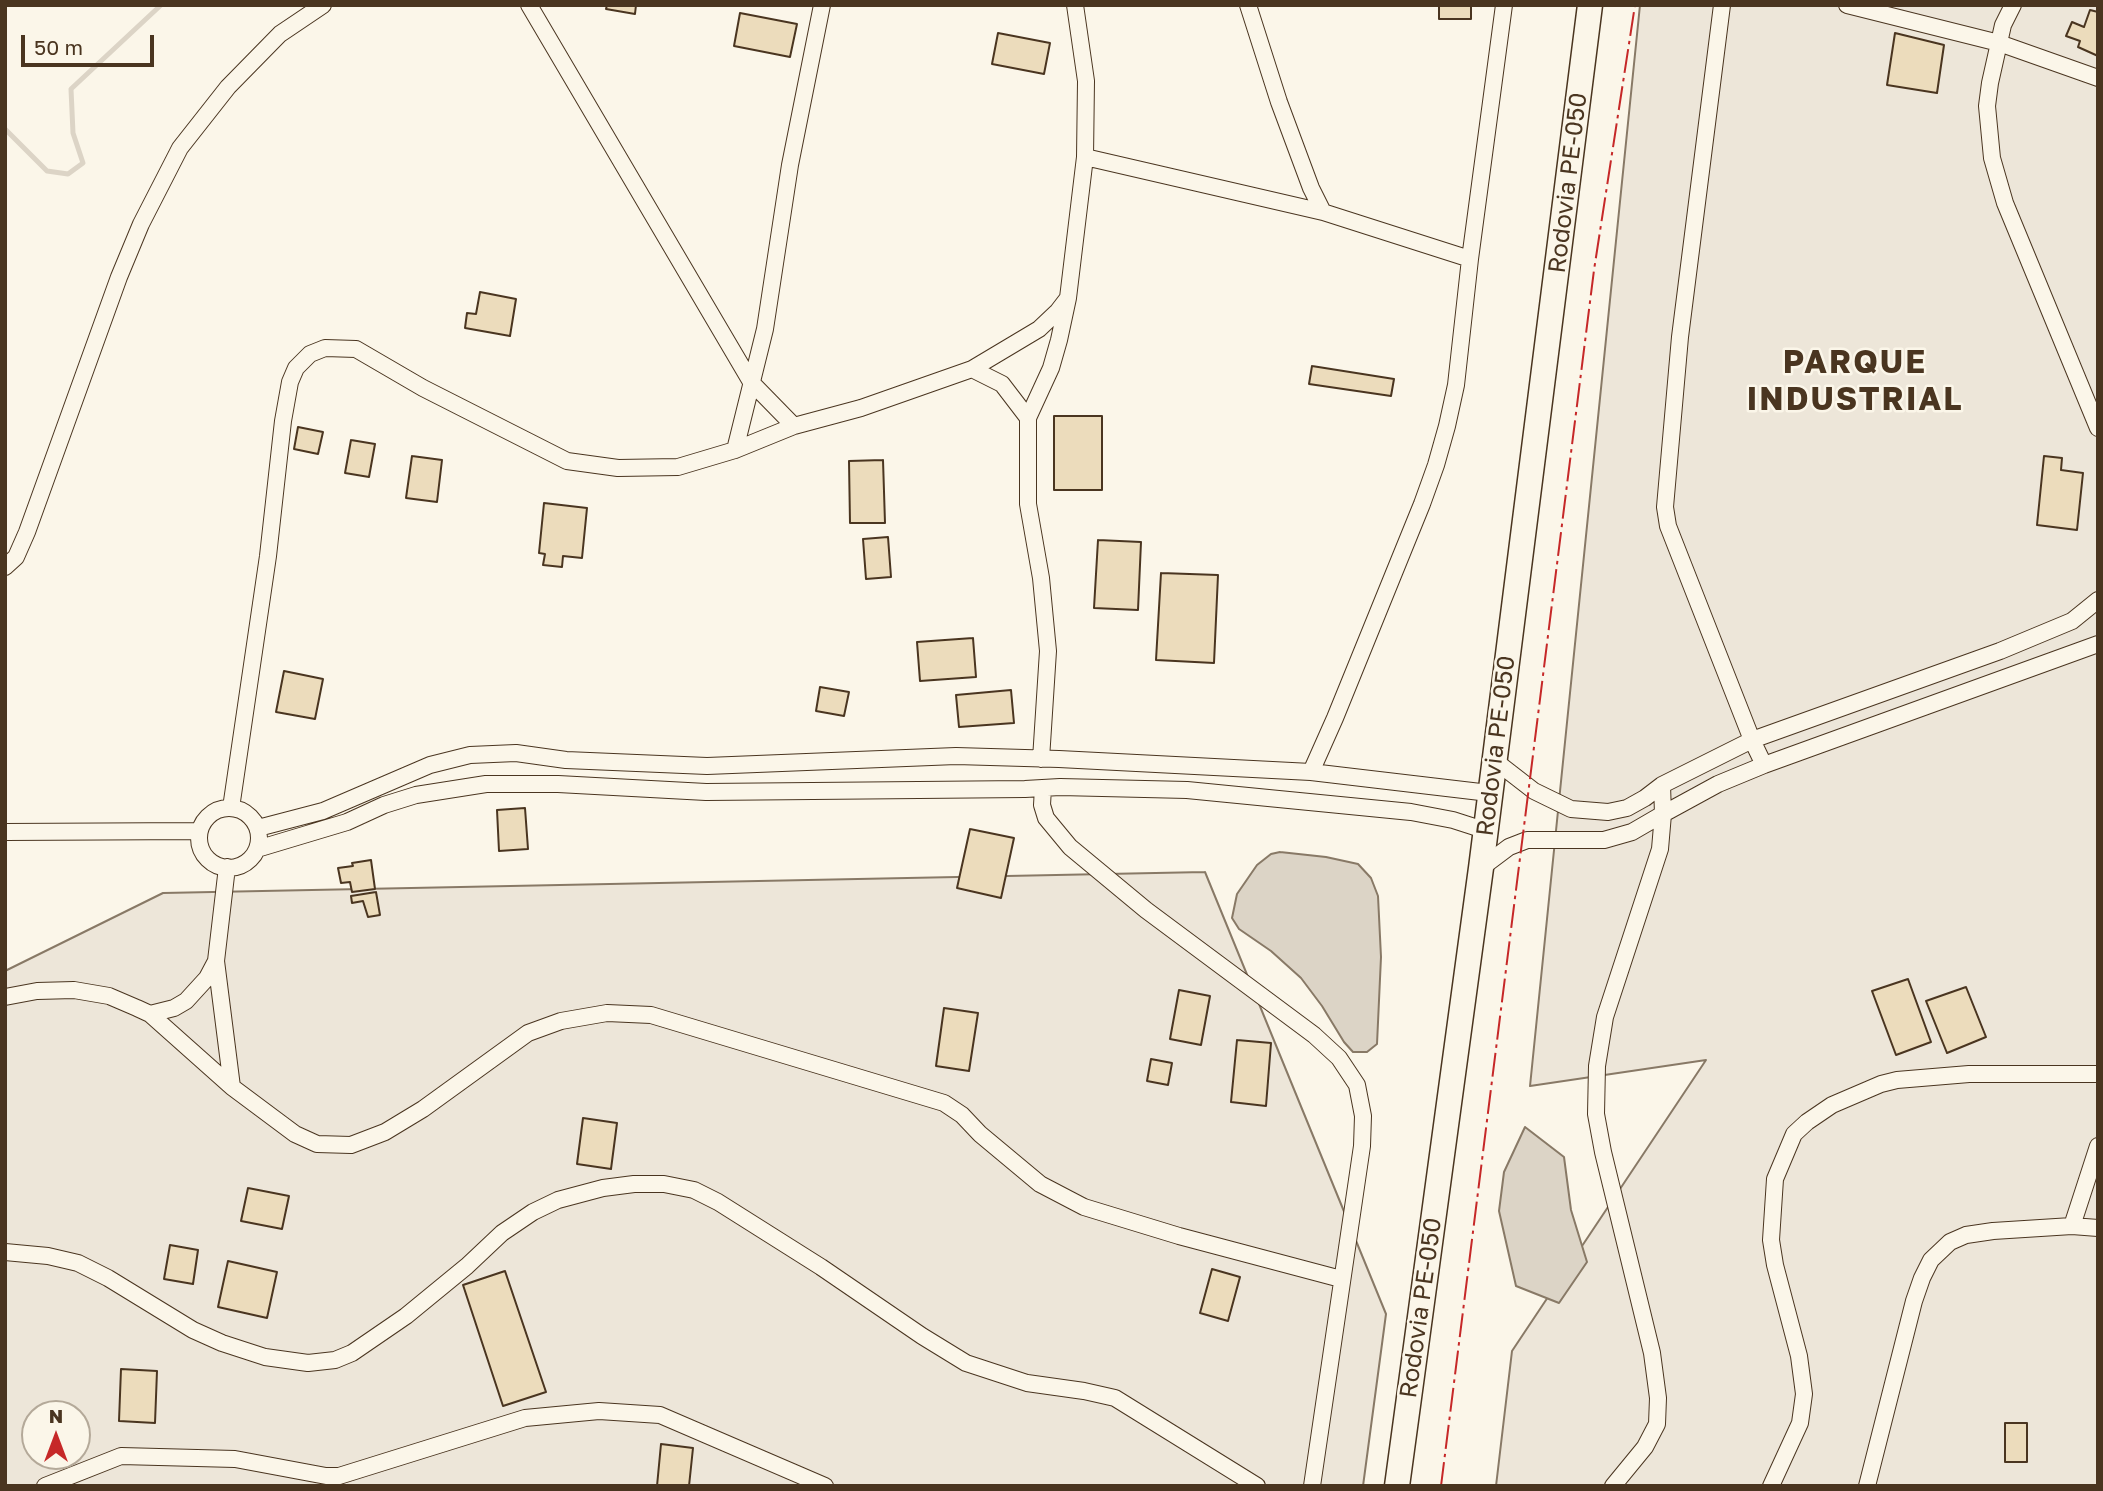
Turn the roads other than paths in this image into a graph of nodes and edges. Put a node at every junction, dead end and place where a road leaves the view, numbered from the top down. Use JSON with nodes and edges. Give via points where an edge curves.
{"nodes":[{"id":1,"x":323,"y":5,"type":"edge"},
{"id":2,"x":529,"y":5,"type":"edge"},
{"id":3,"x":822,"y":5,"type":"edge"},
{"id":4,"x":1075,"y":5,"type":"edge"},
{"id":5,"x":1248,"y":5,"type":"edge"},
{"id":6,"x":1504,"y":5,"type":"edge"},
{"id":7,"x":1591,"y":5,"type":"edge"},
{"id":8,"x":1722,"y":5,"type":"edge"},
{"id":9,"x":1847,"y":5,"type":"edge"},
{"id":10,"x":2013,"y":5,"type":"edge"},
{"id":11,"x":1999,"y":43,"type":"junction"},
{"id":12,"x":2098,"y":78,"type":"edge"},
{"id":13,"x":1085,"y":157,"type":"junction"},
{"id":14,"x":1323,"y":212,"type":"junction"},
{"id":15,"x":1470,"y":259,"type":"junction"},
{"id":16,"x":1068,"y":298,"type":"junction"},
{"id":17,"x":972,"y":369,"type":"junction"},
{"id":18,"x":751,"y":382,"type":"junction"},
{"id":19,"x":1028,"y":418,"type":"junction"},
{"id":20,"x":794,"y":426,"type":"junction"},
{"id":21,"x":2098,"y":428,"type":"edge"},
{"id":22,"x":735,"y":450,"type":"junction"},
{"id":23,"x":5,"y":567,"type":"edge"},
{"id":24,"x":2098,"y":600,"type":"edge"},
{"id":25,"x":2098,"y":644,"type":"edge"},
{"id":26,"x":1898,"y":687,"type":"junction"},
{"id":27,"x":1907,"y":715,"type":"junction"},
{"id":28,"x":1752,"y":740,"type":"junction"},
{"id":29,"x":1024,"y":758,"type":"junction"},
{"id":30,"x":1041,"y":759,"type":"junction"},
{"id":31,"x":1059,"y":759,"type":"junction"},
{"id":32,"x":1494,"y":760,"type":"junction"},
{"id":33,"x":1764,"y":765,"type":"junction"},
{"id":34,"x":1311,"y":772,"type":"junction"},
{"id":35,"x":1340,"y":775,"type":"junction"},
{"id":36,"x":1415,"y":784,"type":"junction"},
{"id":37,"x":1662,"y":785,"type":"junction"},
{"id":38,"x":1060,"y":787,"type":"junction"},
{"id":39,"x":1043,"y":788,"type":"junction"},
{"id":40,"x":1024,"y":789,"type":"junction"},
{"id":41,"x":1489,"y":793,"type":"junction"},
{"id":42,"x":1335,"y":804,"type":"junction"},
{"id":43,"x":231,"y":808,"type":"junction"},
{"id":44,"x":1571,"y":809,"type":"junction"},
{"id":45,"x":1411,"y":813,"type":"junction"},
{"id":46,"x":1663,"y":814,"type":"junction"},
{"id":47,"x":258,"y":828,"type":"junction"},
{"id":48,"x":1485,"y":830,"type":"junction"},
{"id":49,"x":199,"y":831,"type":"junction"},
{"id":50,"x":5,"y":832,"type":"edge"},
{"id":51,"x":1564,"y":839,"type":"junction"},
{"id":52,"x":257,"y":849,"type":"junction"},
{"id":53,"x":227,"y":867,"type":"junction"},
{"id":54,"x":1481,"y":868,"type":"junction"},
{"id":55,"x":216,"y":961,"type":"junction"},
{"id":56,"x":5,"y":996,"type":"edge"},
{"id":57,"x":150,"y":1014,"type":"junction"},
{"id":58,"x":2098,"y":1074,"type":"edge"},
{"id":59,"x":232,"y":1087,"type":"junction"},
{"id":60,"x":2098,"y":1146,"type":"edge"},
{"id":61,"x":2072,"y":1226,"type":"junction"},
{"id":62,"x":2098,"y":1228,"type":"edge"},
{"id":63,"x":5,"y":1252,"type":"edge"},
{"id":64,"x":1341,"y":1279,"type":"junction"},
{"id":65,"x":45,"y":1486,"type":"edge"},
{"id":66,"x":825,"y":1486,"type":"edge"},
{"id":67,"x":1256,"y":1486,"type":"edge"},
{"id":68,"x":1312,"y":1486,"type":"edge"},
{"id":69,"x":1397,"y":1486,"type":"edge"},
{"id":70,"x":1613,"y":1486,"type":"edge"},
{"id":71,"x":1771,"y":1486,"type":"edge"},
{"id":72,"x":1867,"y":1486,"type":"edge"}],
"edges":[{"from":1,"to":23,"type":"street","via":[[280,34],[180,148],[141,224],[27,532],[16,557]]},
{"from":2,"to":18,"type":"street"},
{"from":3,"to":18,"type":"street","via":[[790,166],[765,329]]},
{"from":4,"to":13,"type":"street","via":[[1086,81]]},
{"from":5,"to":14,"type":"street","via":[[1279,102]]},
{"from":6,"to":15,"type":"street"},
{"from":7,"to":32,"type":"main road","name":"Rodovia PE-050"},
{"from":8,"to":28,"type":"street","via":[[1680,337],[1665,507],[1668,526]]},
{"from":9,"to":11,"type":"street"},
{"from":10,"to":11,"type":"street"},
{"from":11,"to":12,"type":"street"},
{"from":11,"to":21,"type":"street","via":[[1987,106],[1992,158],[2005,203]]},
{"from":13,"to":14,"type":"street"},
{"from":13,"to":16,"type":"street"},
{"from":14,"to":15,"type":"street"},
{"from":15,"to":34,"type":"street","via":[[1456,385],[1436,466]]},
{"from":16,"to":17,"type":"street","via":[[1039,328]]},
{"from":16,"to":19,"type":"street","via":[[1051,368]]},
{"from":17,"to":19,"type":"street","via":[[1002,384]]},
{"from":17,"to":20,"type":"street"},
{"from":18,"to":20,"type":"street"},
{"from":18,"to":22,"type":"street"},
{"from":19,"to":30,"type":"street","via":[[1028,504],[1048,651]]},
{"from":20,"to":22,"type":"street"},
{"from":22,"to":43,"type":"street","via":[[678,467],[647,470],[567,461],[356,349],[325,348],[310,354],[290,382],[283,421]]},
{"from":24,"to":26,"type":"street","via":[[2072,621]]},
{"from":25,"to":27,"type":"street"},
{"from":26,"to":27,"type":"street"},
{"from":26,"to":28,"type":"street"},
{"from":27,"to":33,"type":"street"},
{"from":28,"to":33,"type":"street"},
{"from":28,"to":37,"type":"street"},
{"from":29,"to":30,"type":"street"},
{"from":29,"to":40,"type":"street"},
{"from":29,"to":47,"type":"street","via":[[956,756],[707,766],[566,760],[516,753],[470,755],[430,765],[323,811]]},
{"from":30,"to":31,"type":"street"},
{"from":31,"to":34,"type":"street"},
{"from":31,"to":38,"type":"street"},
{"from":32,"to":41,"type":"main road","name":"Rodovia PE-050"},
{"from":32,"to":44,"type":"street","via":[[1534,791]]},
{"from":33,"to":46,"type":"street"},
{"from":34,"to":35,"type":"street"},
{"from":35,"to":36,"type":"street"},
{"from":35,"to":42,"type":"street"},
{"from":36,"to":41,"type":"street"},
{"from":36,"to":45,"type":"street"},
{"from":37,"to":44,"type":"street","via":[[1627,808],[1608,812]]},
{"from":37,"to":46,"type":"street"},
{"from":38,"to":39,"type":"street"},
{"from":38,"to":42,"type":"street","via":[[1187,790]]},
{"from":39,"to":40,"type":"street"},
{"from":39,"to":64,"type":"street","via":[[1046,818],[1070,847],[1146,910],[1314,1035],[1350,1072],[1360,1098],[1362,1136]]},
{"from":40,"to":52,"type":"street","via":[[706,792],[486,784],[416,795]]},
{"from":41,"to":48,"type":"main road","name":"Rodovia PE-050"},
{"from":42,"to":45,"type":"street"},
{"from":43,"to":47,"type":"street","via":[[247,814]]},
{"from":43,"to":49,"type":"street","via":[[214,811]]},
{"from":44,"to":51,"type":"street"},
{"from":45,"to":48,"type":"street"},
{"from":46,"to":51,"type":"street","via":[[1618,838]]},
{"from":46,"to":70,"type":"street","via":[[1660,849],[1605,1017],[1597,1066],[1596,1114],[1652,1353],[1658,1398],[1657,1423],[1645,1447]]},
{"from":47,"to":52,"type":"street"},
{"from":48,"to":54,"type":"main road","name":"Rodovia PE-050"},
{"from":49,"to":50,"type":"street"},
{"from":49,"to":53,"type":"street","via":[[205,856]]},
{"from":51,"to":54,"type":"street","via":[[1527,840]]},
{"from":52,"to":53,"type":"street","via":[[245,863]]},
{"from":53,"to":55,"type":"street"},
{"from":54,"to":69,"type":"main road","name":"Rodovia PE-050"},
{"from":55,"to":57,"type":"street","via":[[186,1000]]},
{"from":55,"to":59,"type":"street"},
{"from":56,"to":57,"type":"street","via":[[74,990],[109,996]]},
{"from":57,"to":59,"type":"street"},
{"from":58,"to":71,"type":"street","via":[[1969,1074],[1897,1080],[1832,1105],[1794,1134],[1775,1179],[1771,1240],[1804,1394],[1800,1423]]},
{"from":59,"to":64,"type":"street","via":[[295,1134],[317,1144],[351,1145],[424,1110],[528,1033],[561,1021],[607,1013],[651,1015],[944,1103],[1040,1184],[1084,1207]]},
{"from":60,"to":61,"type":"street"},
{"from":61,"to":62,"type":"street"},
{"from":61,"to":72,"type":"street","via":[[1966,1235],[1950,1242],[1931,1260],[1914,1301]]},
{"from":63,"to":67,"type":"street","via":[[78,1263],[222,1343],[265,1357],[308,1363],[352,1353],[406,1316],[533,1212],[603,1188],[664,1184],[694,1190],[718,1202],[967,1363],[1027,1383],[1115,1398]]},
{"from":64,"to":68,"type":"street"},
{"from":65,"to":66,"type":"street","via":[[121,1457],[235,1459],[339,1476],[525,1418],[599,1411],[660,1415]]}]}
